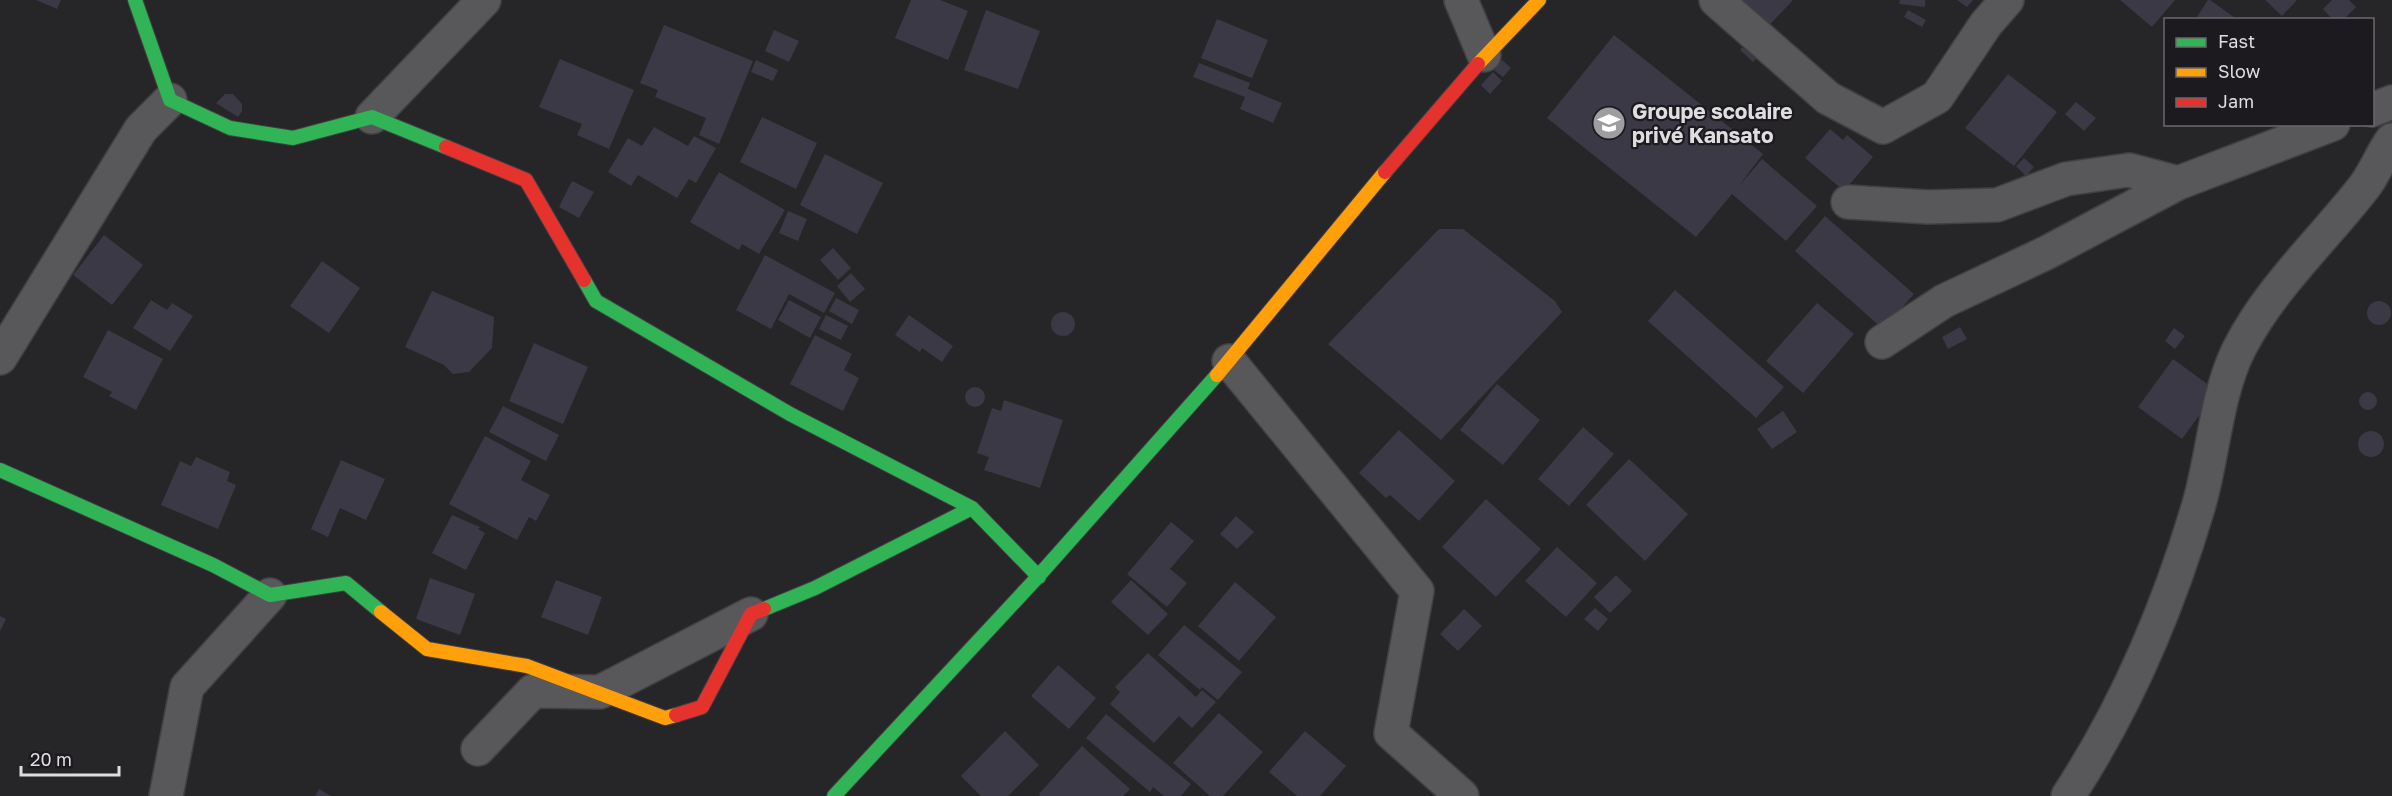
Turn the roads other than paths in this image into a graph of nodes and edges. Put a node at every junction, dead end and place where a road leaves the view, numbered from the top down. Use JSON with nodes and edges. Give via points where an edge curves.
{"nodes":[{"id":1,"x":135,"y":0,"type":"edge"},
{"id":2,"x":484,"y":0,"type":"edge"},
{"id":3,"x":1461,"y":0,"type":"edge"},
{"id":4,"x":1539,"y":0,"type":"edge"},
{"id":5,"x":1716,"y":0,"type":"edge"},
{"id":6,"x":2007,"y":0,"type":"edge"},
{"id":7,"x":1484,"y":54,"type":"junction"},
{"id":8,"x":170,"y":100,"type":"junction"},
{"id":9,"x":2392,"y":102,"type":"edge"},
{"id":10,"x":2374,"y":110,"type":"edge"},
{"id":11,"x":372,"y":117,"type":"junction"},
{"id":12,"x":2328,"y":126,"type":"edge"},
{"id":13,"x":2392,"y":140,"type":"edge"},
{"id":14,"x":2178,"y":183,"type":"junction"},
{"id":15,"x":1848,"y":202,"type":"dead end"},
{"id":16,"x":1882,"y":342,"type":"dead end"},
{"id":17,"x":0,"y":358,"type":"edge"},
{"id":18,"x":1229,"y":361,"type":"junction"},
{"id":19,"x":0,"y":470,"type":"edge"},
{"id":20,"x":972,"y":508,"type":"junction"},
{"id":21,"x":1039,"y":577,"type":"junction"},
{"id":22,"x":270,"y":595,"type":"junction"},
{"id":23,"x":751,"y":614,"type":"junction"},
{"id":24,"x":600,"y":692,"type":"junction"},
{"id":25,"x":478,"y":749,"type":"dead end"},
{"id":26,"x":166,"y":796,"type":"edge"},
{"id":27,"x":834,"y":796,"type":"edge"},
{"id":28,"x":1462,"y":796,"type":"edge"},
{"id":29,"x":2068,"y":796,"type":"edge"}],
"edges":[{"from":1,"to":8,"type":"street"},
{"from":2,"to":11,"type":"street"},
{"from":3,"to":7,"type":"street"},
{"from":4,"to":7,"type":"street"},
{"from":5,"to":6,"type":"street","via":[[1828,98],[1882,127],[1937,97]]},
{"from":7,"to":18,"type":"street"},
{"from":8,"to":11,"type":"street","via":[[230,128],[293,138]]},
{"from":8,"to":17,"type":"street","via":[[141,129]]},
{"from":9,"to":10,"type":"street"},
{"from":11,"to":20,"type":"street","via":[[526,180],[596,301],[790,414]]},
{"from":12,"to":14,"type":"street"},
{"from":13,"to":29,"type":"street","via":[[2365,185],[2268,301],[2239,350],[2216,421],[2198,510],[2156,627],[2101,746]]},
{"from":14,"to":15,"type":"street","via":[[2129,170],[2066,179],[1997,205],[1928,207]]},
{"from":14,"to":16,"type":"street","via":[[2046,253],[1944,301]]},
{"from":18,"to":21,"type":"street"},
{"from":18,"to":28,"type":"street","via":[[1417,591],[1391,733]]},
{"from":19,"to":22,"type":"street","via":[[213,565]]},
{"from":20,"to":21,"type":"street"},
{"from":20,"to":23,"type":"street","via":[[815,588]]},
{"from":21,"to":27,"type":"street"},
{"from":22,"to":24,"type":"street","via":[[346,583],[427,649],[527,666]]},
{"from":22,"to":26,"type":"street","via":[[187,687]]},
{"from":23,"to":24,"type":"street"},
{"from":23,"to":24,"type":"street","via":[[702,707],[665,718]]},
{"from":24,"to":25,"type":"street","via":[[533,691]]}]}
